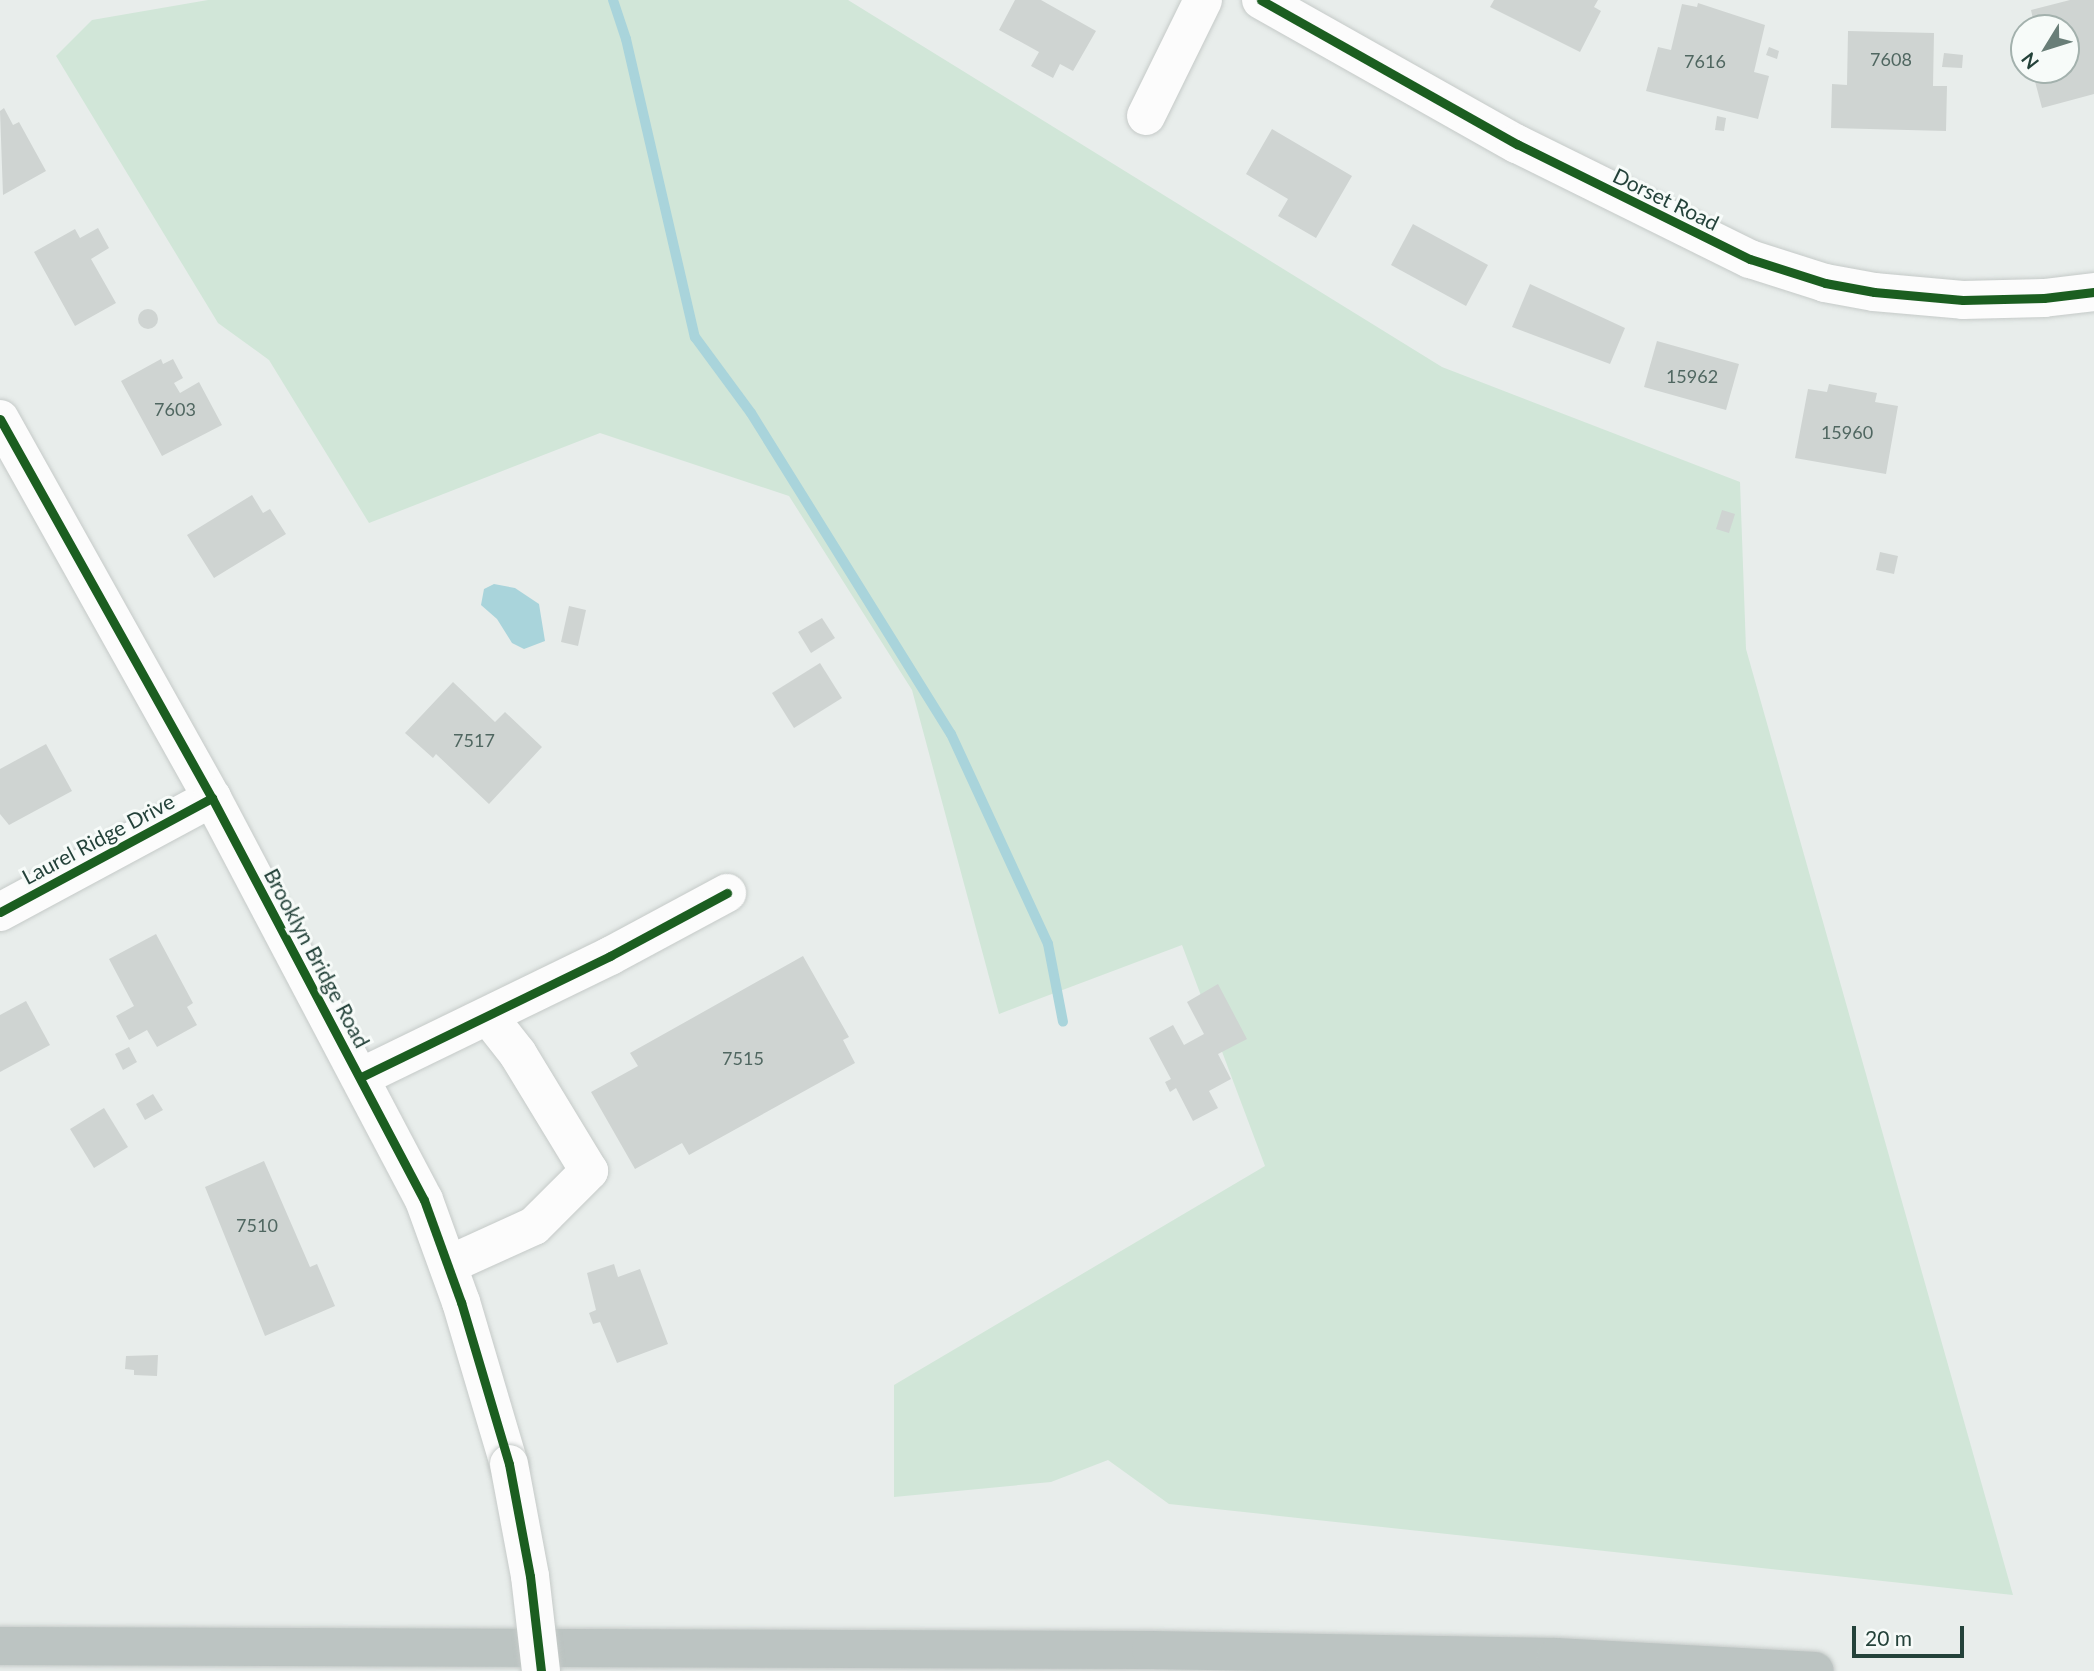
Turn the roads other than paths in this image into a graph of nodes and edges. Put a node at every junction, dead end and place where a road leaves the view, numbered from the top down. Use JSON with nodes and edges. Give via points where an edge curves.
{"nodes":[{"id":1,"x":1203,"y":0,"type":"edge"},
{"id":2,"x":1261,"y":0,"type":"edge"},
{"id":3,"x":1146,"y":116,"type":"dead end"},
{"id":4,"x":2094,"y":292,"type":"edge"},
{"id":5,"x":0,"y":419,"type":"edge"},
{"id":6,"x":212,"y":798,"type":"junction"},
{"id":7,"x":727,"y":893,"type":"dead end"},
{"id":8,"x":0,"y":912,"type":"edge"},
{"id":9,"x":488,"y":1016,"type":"junction"},
{"id":10,"x":360,"y":1077,"type":"junction"},
{"id":11,"x":448,"y":1265,"type":"junction"},
{"id":12,"x":0,"y":1646,"type":"edge"},
{"id":13,"x":541,"y":1671,"type":"edge"},
{"id":14,"x":1815,"y":1671,"type":"edge"}],
"edges":[{"from":1,"to":3,"type":"street"},
{"from":2,"to":4,"type":"street","name":"Dorset Road","via":[[1517,144],[1750,259],[1825,283],[1874,292],[1964,300]]},
{"from":5,"to":6,"type":"street","name":"Brooklyn Bridge Road"},
{"from":6,"to":8,"type":"street","name":"Laurel Ridge Drive"},
{"from":6,"to":10,"type":"street","name":"Brooklyn Bridge Road"},
{"from":7,"to":9,"type":"street"},
{"from":9,"to":10,"type":"street"},
{"from":9,"to":11,"type":"street","via":[[517,1054],[589,1171],[534,1226]]},
{"from":10,"to":11,"type":"street","name":"Brooklyn Bridge Road","via":[[424,1200]]},
{"from":11,"to":13,"type":"street","name":"Brooklyn Bridge Road","bridge":true,"via":[[509,1464],[530,1576]]},
{"from":12,"to":14,"type":"highway","via":[[1152,1650],[1556,1657]]}]}
